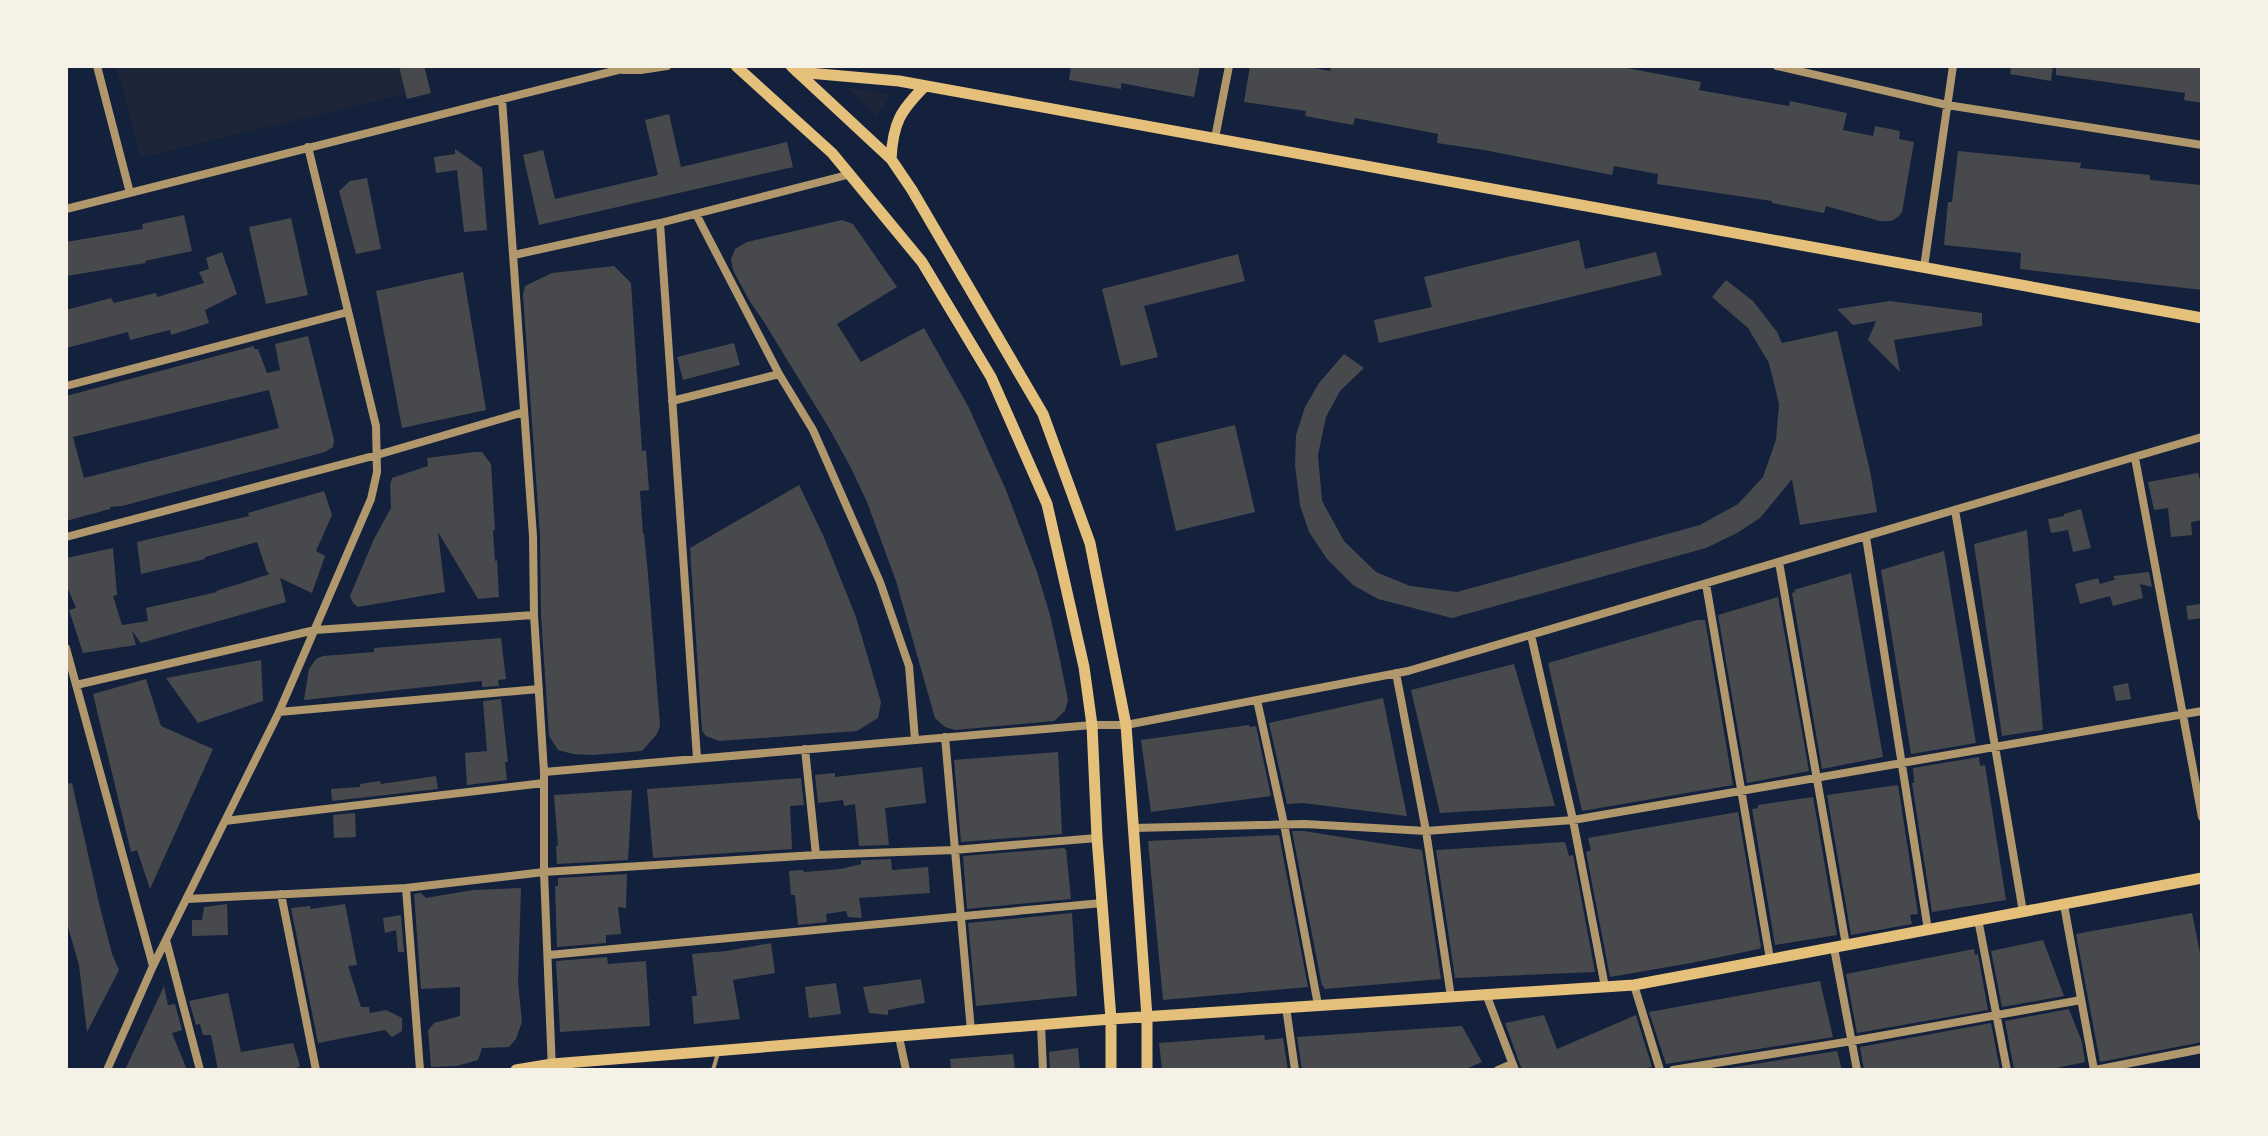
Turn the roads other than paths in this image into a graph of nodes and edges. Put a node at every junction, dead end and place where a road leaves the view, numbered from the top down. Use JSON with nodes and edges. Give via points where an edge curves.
{"nodes":[{"id":1,"x":97,"y":66,"type":"edge"},
{"id":2,"x":667,"y":66,"type":"edge"},
{"id":3,"x":736,"y":66,"type":"edge"},
{"id":4,"x":1229,"y":66,"type":"edge"},
{"id":5,"x":1777,"y":66,"type":"edge"},
{"id":6,"x":1953,"y":66,"type":"edge"},
{"id":7,"x":622,"y":68,"type":"edge"},
{"id":8,"x":794,"y":69,"type":"edge"},
{"id":9,"x":925,"y":86,"type":"junction"},
{"id":10,"x":502,"y":99,"type":"junction"},
{"id":11,"x":1947,"y":105,"type":"junction"},
{"id":12,"x":1215,"y":138,"type":"junction"},
{"id":13,"x":2202,"y":145,"type":"edge"},
{"id":14,"x":308,"y":147,"type":"junction"},
{"id":15,"x":891,"y":159,"type":"junction"},
{"id":16,"x":851,"y":174,"type":"junction"},
{"id":17,"x":130,"y":193,"type":"junction"},
{"id":18,"x":66,"y":209,"type":"edge"},
{"id":19,"x":696,"y":214,"type":"junction"},
{"id":20,"x":660,"y":223,"type":"junction"},
{"id":21,"x":514,"y":255,"type":"junction"},
{"id":22,"x":1924,"y":267,"type":"junction"},
{"id":23,"x":348,"y":312,"type":"junction"},
{"id":24,"x":2202,"y":318,"type":"edge"},
{"id":25,"x":779,"y":374,"type":"junction"},
{"id":26,"x":66,"y":386,"type":"edge"},
{"id":27,"x":672,"y":401,"type":"junction"},
{"id":28,"x":524,"y":412,"type":"junction"},
{"id":29,"x":2202,"y":437,"type":"edge"},
{"id":30,"x":377,"y":455,"type":"junction"},
{"id":31,"x":2135,"y":458,"type":"junction"},
{"id":32,"x":1955,"y":510,"type":"junction"},
{"id":33,"x":66,"y":537,"type":"edge"},
{"id":34,"x":1866,"y":537,"type":"junction"},
{"id":35,"x":1779,"y":562,"type":"junction"},
{"id":36,"x":1706,"y":584,"type":"junction"},
{"id":37,"x":534,"y":615,"type":"junction"},
{"id":38,"x":315,"y":630,"type":"junction"},
{"id":39,"x":1531,"y":635,"type":"junction"},
{"id":40,"x":66,"y":648,"type":"edge"},
{"id":41,"x":1396,"y":673,"type":"junction"},
{"id":42,"x":76,"y":685,"type":"junction"},
{"id":43,"x":539,"y":689,"type":"junction"},
{"id":44,"x":1257,"y":700,"type":"junction"},
{"id":45,"x":2202,"y":711,"type":"edge"},
{"id":46,"x":279,"y":712,"type":"junction"},
{"id":47,"x":2183,"y":714,"type":"junction"},
{"id":48,"x":1092,"y":725,"type":"junction"},
{"id":49,"x":1126,"y":725,"type":"junction"},
{"id":50,"x":945,"y":737,"type":"junction"},
{"id":51,"x":915,"y":740,"type":"junction"},
{"id":52,"x":1995,"y":747,"type":"junction"},
{"id":53,"x":805,"y":749,"type":"junction"},
{"id":54,"x":697,"y":758,"type":"junction"},
{"id":55,"x":1902,"y":763,"type":"junction"},
{"id":56,"x":544,"y":772,"type":"junction"},
{"id":57,"x":1816,"y":778,"type":"junction"},
{"id":58,"x":544,"y":783,"type":"junction"},
{"id":59,"x":1741,"y":791,"type":"junction"},
{"id":60,"x":2202,"y":817,"type":"edge"},
{"id":61,"x":1573,"y":820,"type":"junction"},
{"id":62,"x":225,"y":821,"type":"junction"},
{"id":63,"x":1284,"y":824,"type":"junction"},
{"id":64,"x":1133,"y":828,"type":"junction"},
{"id":65,"x":1426,"y":831,"type":"junction"},
{"id":66,"x":1097,"y":838,"type":"junction"},
{"id":67,"x":954,"y":850,"type":"junction"},
{"id":68,"x":816,"y":855,"type":"junction"},
{"id":69,"x":544,"y":872,"type":"junction"},
{"id":70,"x":2202,"y":878,"type":"edge"},
{"id":71,"x":406,"y":888,"type":"junction"},
{"id":72,"x":281,"y":894,"type":"junction"},
{"id":73,"x":187,"y":899,"type":"junction"},
{"id":74,"x":1102,"y":903,"type":"junction"},
{"id":75,"x":2064,"y":905,"type":"junction"},
{"id":76,"x":2023,"y":912,"type":"junction"},
{"id":77,"x":961,"y":916,"type":"junction"},
{"id":78,"x":1978,"y":919,"type":"junction"},
{"id":79,"x":1928,"y":930,"type":"junction"},
{"id":80,"x":166,"y":939,"type":"junction"},
{"id":81,"x":1840,"y":946,"type":"junction"},
{"id":82,"x":549,"y":955,"type":"junction"},
{"id":83,"x":1770,"y":959,"type":"junction"},
{"id":84,"x":153,"y":966,"type":"junction"},
{"id":85,"x":1634,"y":985,"type":"junction"},
{"id":86,"x":1605,"y":987,"type":"junction"},
{"id":87,"x":1486,"y":994,"type":"junction"},
{"id":88,"x":1451,"y":997,"type":"junction"},
{"id":89,"x":2081,"y":1000,"type":"junction"},
{"id":90,"x":1318,"y":1005,"type":"junction"},
{"id":91,"x":1286,"y":1007,"type":"junction"},
{"id":92,"x":1997,"y":1014,"type":"junction"},
{"id":93,"x":1147,"y":1017,"type":"junction"},
{"id":94,"x":1111,"y":1019,"type":"junction"},
{"id":95,"x":1041,"y":1025,"type":"junction"},
{"id":96,"x":971,"y":1031,"type":"junction"},
{"id":97,"x":899,"y":1037,"type":"junction"},
{"id":98,"x":1852,"y":1041,"type":"junction"},
{"id":99,"x":2202,"y":1049,"type":"edge"},
{"id":100,"x":719,"y":1051,"type":"junction"},
{"id":101,"x":592,"y":1066,"type":"edge"},
{"id":102,"x":552,"y":1067,"type":"edge"},
{"id":103,"x":1514,"y":1067,"type":"edge"},
{"id":104,"x":107,"y":1070,"type":"edge"},
{"id":105,"x":200,"y":1070,"type":"edge"},
{"id":106,"x":316,"y":1070,"type":"edge"},
{"id":107,"x":420,"y":1070,"type":"edge"},
{"id":108,"x":516,"y":1070,"type":"edge"},
{"id":109,"x":713,"y":1070,"type":"edge"},
{"id":110,"x":906,"y":1070,"type":"edge"},
{"id":111,"x":1043,"y":1070,"type":"edge"},
{"id":112,"x":1111,"y":1070,"type":"edge"},
{"id":113,"x":1147,"y":1070,"type":"edge"},
{"id":114,"x":1295,"y":1070,"type":"edge"},
{"id":115,"x":1498,"y":1070,"type":"edge"},
{"id":116,"x":1660,"y":1070,"type":"edge"},
{"id":117,"x":1673,"y":1070,"type":"edge"},
{"id":118,"x":1857,"y":1070,"type":"edge"},
{"id":119,"x":2007,"y":1070,"type":"edge"},
{"id":120,"x":2094,"y":1070,"type":"edge"}],
"edges":[{"from":1,"to":17,"type":"street"},
{"from":2,"to":7,"type":"street"},
{"from":3,"to":16,"type":"main road","via":[[810,130]]},
{"from":4,"to":12,"type":"street"},
{"from":5,"to":11,"type":"street"},
{"from":6,"to":11,"type":"street"},
{"from":7,"to":10,"type":"street"},
{"from":8,"to":9,"type":"main road"},
{"from":8,"to":15,"type":"main road"},
{"from":9,"to":12,"type":"main road"},
{"from":9,"to":15,"type":"main road","via":[[905,106],[892,135]]},
{"from":10,"to":14,"type":"street"},
{"from":10,"to":21,"type":"street"},
{"from":11,"to":13,"type":"street"},
{"from":11,"to":22,"type":"street"},
{"from":12,"to":22,"type":"main road"},
{"from":14,"to":17,"type":"street"},
{"from":14,"to":23,"type":"street"},
{"from":15,"to":49,"type":"main road","via":[[1043,414],[1090,543]]},
{"from":16,"to":19,"type":"street"},
{"from":16,"to":48,"type":"main road","via":[[922,262],[991,377],[1047,504]]},
{"from":17,"to":18,"type":"street"},
{"from":19,"to":20,"type":"street"},
{"from":19,"to":25,"type":"street"},
{"from":20,"to":21,"type":"street"},
{"from":20,"to":27,"type":"street"},
{"from":21,"to":28,"type":"street"},
{"from":22,"to":24,"type":"main road"},
{"from":23,"to":26,"type":"street"},
{"from":23,"to":30,"type":"street","via":[[376,426]]},
{"from":25,"to":27,"type":"street"},
{"from":25,"to":51,"type":"street","via":[[813,430],[880,582],[909,666]]},
{"from":27,"to":54,"type":"street"},
{"from":28,"to":30,"type":"street"},
{"from":28,"to":37,"type":"street"},
{"from":29,"to":31,"type":"street"},
{"from":30,"to":33,"type":"street"},
{"from":30,"to":38,"type":"street","via":[[371,499]]},
{"from":31,"to":32,"type":"street"},
{"from":31,"to":47,"type":"street"},
{"from":32,"to":34,"type":"street"},
{"from":32,"to":52,"type":"street"},
{"from":34,"to":35,"type":"street"},
{"from":34,"to":55,"type":"street"},
{"from":35,"to":36,"type":"street"},
{"from":35,"to":57,"type":"street"},
{"from":36,"to":39,"type":"street"},
{"from":36,"to":59,"type":"street"},
{"from":37,"to":38,"type":"street"},
{"from":37,"to":43,"type":"street"},
{"from":38,"to":42,"type":"street"},
{"from":38,"to":46,"type":"street"},
{"from":39,"to":41,"type":"street"},
{"from":39,"to":61,"type":"street"},
{"from":40,"to":42,"type":"street"},
{"from":41,"to":44,"type":"street"},
{"from":41,"to":65,"type":"street"},
{"from":42,"to":84,"type":"street"},
{"from":43,"to":46,"type":"street"},
{"from":43,"to":56,"type":"street"},
{"from":44,"to":49,"type":"street"},
{"from":44,"to":63,"type":"street"},
{"from":45,"to":47,"type":"street"},
{"from":46,"to":62,"type":"street"},
{"from":47,"to":52,"type":"street"},
{"from":47,"to":60,"type":"street"},
{"from":48,"to":49,"type":"street"},
{"from":48,"to":50,"type":"street"},
{"from":48,"to":66,"type":"main road"},
{"from":49,"to":64,"type":"main road"},
{"from":50,"to":51,"type":"street"},
{"from":50,"to":67,"type":"street"},
{"from":51,"to":53,"type":"street"},
{"from":52,"to":55,"type":"street"},
{"from":52,"to":76,"type":"street"},
{"from":53,"to":54,"type":"street"},
{"from":53,"to":68,"type":"street"},
{"from":54,"to":56,"type":"street"},
{"from":55,"to":57,"type":"street"},
{"from":55,"to":79,"type":"street"},
{"from":56,"to":58,"type":"street"},
{"from":57,"to":59,"type":"street"},
{"from":57,"to":81,"type":"street"},
{"from":58,"to":62,"type":"street"},
{"from":58,"to":69,"type":"street"},
{"from":59,"to":61,"type":"street"},
{"from":59,"to":83,"type":"street"},
{"from":61,"to":65,"type":"street"},
{"from":61,"to":86,"type":"street"},
{"from":62,"to":73,"type":"street"},
{"from":63,"to":64,"type":"street"},
{"from":63,"to":65,"type":"street"},
{"from":63,"to":90,"type":"street"},
{"from":64,"to":93,"type":"main road"},
{"from":65,"to":88,"type":"street"},
{"from":66,"to":67,"type":"street"},
{"from":66,"to":74,"type":"main road"},
{"from":67,"to":68,"type":"street"},
{"from":67,"to":77,"type":"street"},
{"from":68,"to":69,"type":"street"},
{"from":69,"to":71,"type":"street"},
{"from":69,"to":82,"type":"street"},
{"from":70,"to":75,"type":"main road"},
{"from":71,"to":72,"type":"street"},
{"from":71,"to":107,"type":"street"},
{"from":72,"to":73,"type":"street"},
{"from":72,"to":106,"type":"street"},
{"from":73,"to":80,"type":"street"},
{"from":74,"to":77,"type":"street"},
{"from":74,"to":94,"type":"main road"},
{"from":75,"to":76,"type":"main road"},
{"from":75,"to":89,"type":"street"},
{"from":76,"to":78,"type":"main road"},
{"from":77,"to":82,"type":"street"},
{"from":77,"to":96,"type":"street"},
{"from":78,"to":79,"type":"main road"},
{"from":78,"to":92,"type":"street"},
{"from":79,"to":81,"type":"main road"},
{"from":80,"to":84,"type":"street"},
{"from":80,"to":105,"type":"street"},
{"from":81,"to":83,"type":"main road"},
{"from":81,"to":98,"type":"street"},
{"from":82,"to":102,"type":"street"},
{"from":83,"to":85,"type":"main road"},
{"from":84,"to":104,"type":"street"},
{"from":85,"to":86,"type":"main road"},
{"from":85,"to":116,"type":"street"},
{"from":86,"to":87,"type":"main road"},
{"from":87,"to":88,"type":"main road"},
{"from":87,"to":103,"type":"street"},
{"from":88,"to":90,"type":"main road"},
{"from":89,"to":92,"type":"street"},
{"from":89,"to":120,"type":"street"},
{"from":90,"to":91,"type":"main road"},
{"from":91,"to":93,"type":"main road"},
{"from":91,"to":114,"type":"street"},
{"from":92,"to":98,"type":"street"},
{"from":92,"to":119,"type":"street"},
{"from":93,"to":94,"type":"main road"},
{"from":93,"to":113,"type":"main road"},
{"from":94,"to":95,"type":"main road"},
{"from":94,"to":112,"type":"main road"},
{"from":95,"to":96,"type":"main road"},
{"from":95,"to":111,"type":"street"},
{"from":96,"to":97,"type":"main road"},
{"from":97,"to":100,"type":"main road"},
{"from":97,"to":110,"type":"street"},
{"from":98,"to":117,"type":"street"},
{"from":98,"to":118,"type":"street"},
{"from":99,"to":120,"type":"street"},
{"from":100,"to":101,"type":"main road"},
{"from":100,"to":109,"type":"lane"},
{"from":101,"to":102,"type":"main road"},
{"from":102,"to":108,"type":"main road"},
{"from":103,"to":115,"type":"street"}]}
